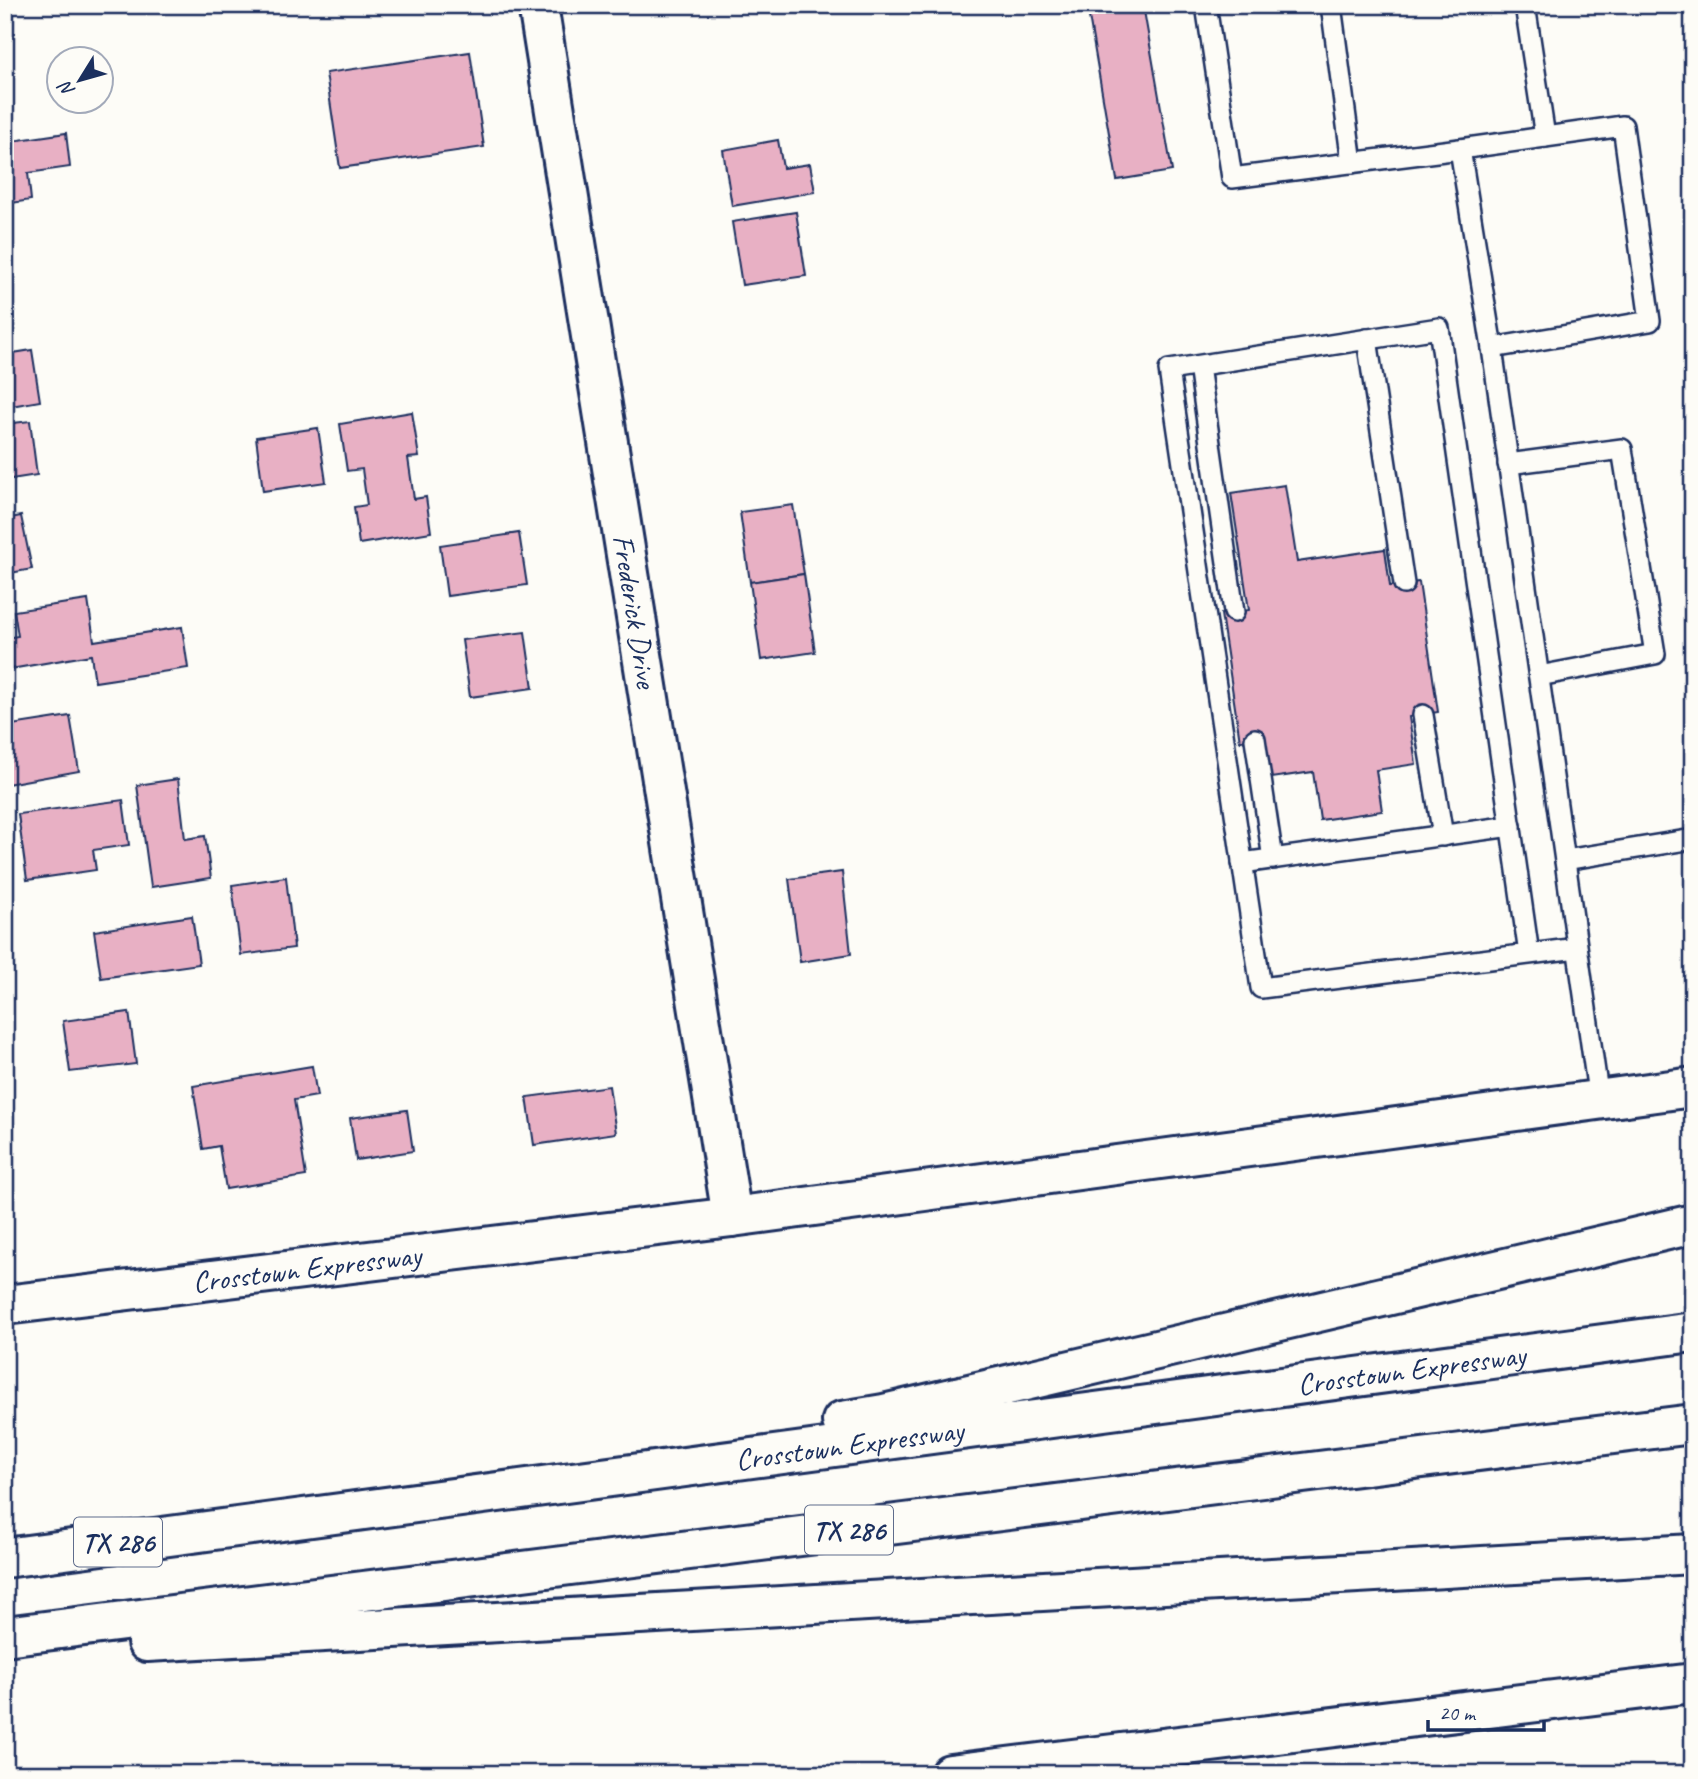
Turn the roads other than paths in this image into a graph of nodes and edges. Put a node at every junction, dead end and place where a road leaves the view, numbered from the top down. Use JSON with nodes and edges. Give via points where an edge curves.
{"nodes":[{"id":1,"x":538,"y":5,"type":"edge"},
{"id":2,"x":1206,"y":5,"type":"edge"},
{"id":3,"x":1331,"y":5,"type":"edge"},
{"id":4,"x":1525,"y":5,"type":"edge"},
{"id":5,"x":1545,"y":136,"type":"junction"},
{"id":6,"x":1460,"y":149,"type":"junction"},
{"id":7,"x":1352,"y":163,"type":"junction"},
{"id":8,"x":1367,"y":339,"type":"junction"},
{"id":9,"x":1492,"y":348,"type":"junction"},
{"id":10,"x":1199,"y":366,"type":"junction"},
{"id":11,"x":1508,"y":464,"type":"junction"},
{"id":12,"x":1404,"y":584,"type":"dead end"},
{"id":13,"x":1234,"y":612,"type":"dead end"},
{"id":14,"x":1539,"y":676,"type":"junction"},
{"id":15,"x":1423,"y":715,"type":"dead end"},
{"id":16,"x":1255,"y":739,"type":"dead end"},
{"id":17,"x":1511,"y":826,"type":"junction"},
{"id":18,"x":1443,"y":836,"type":"junction"},
{"id":19,"x":1693,"y":838,"type":"edge"},
{"id":20,"x":1273,"y":859,"type":"junction"},
{"id":21,"x":1565,"y":860,"type":"junction"},
{"id":22,"x":1242,"y":863,"type":"junction"},
{"id":23,"x":1577,"y":948,"type":"junction"},
{"id":24,"x":1529,"y":954,"type":"junction"},
{"id":25,"x":1693,"y":1087,"type":"edge"},
{"id":26,"x":1599,"y":1100,"type":"junction"},
{"id":27,"x":732,"y":1217,"type":"junction"},
{"id":28,"x":1693,"y":1224,"type":"edge"},
{"id":29,"x":5,"y":1305,"type":"edge"},
{"id":30,"x":1693,"y":1332,"type":"edge"},
{"id":31,"x":1693,"y":1424,"type":"edge"},
{"id":32,"x":232,"y":1527,"type":"junction"},
{"id":33,"x":1693,"y":1554,"type":"edge"},
{"id":34,"x":5,"y":1558,"type":"edge"},
{"id":35,"x":5,"y":1636,"type":"edge"},
{"id":36,"x":5,"y":1650,"type":"edge"},
{"id":37,"x":1693,"y":1683,"type":"edge"},
{"id":38,"x":950,"y":1774,"type":"edge"}],
"edges":[{"from":1,"to":27,"type":"main road","name":"Frederick Drive"},
{"from":2,"to":7,"type":"lane","via":[[1231,178]]},
{"from":3,"to":7,"type":"lane"},
{"from":4,"to":5,"type":"lane"},
{"from":5,"to":6,"type":"lane"},
{"from":5,"to":9,"type":"lane","via":[[1623,125],[1650,321]]},
{"from":6,"to":7,"type":"lane"},
{"from":6,"to":9,"type":"lane"},
{"from":8,"to":10,"type":"lane"},
{"from":8,"to":12,"type":"lane"},
{"from":8,"to":17,"type":"lane","via":[[1439,328]]},
{"from":9,"to":11,"type":"lane"},
{"from":10,"to":13,"type":"lane"},
{"from":10,"to":22,"type":"lane","via":[[1169,370]]},
{"from":11,"to":14,"type":"lane"},
{"from":11,"to":14,"type":"lane","via":[[1622,449],[1655,654]]},
{"from":14,"to":21,"type":"lane"},
{"from":15,"to":18,"type":"lane"},
{"from":16,"to":20,"type":"lane"},
{"from":17,"to":18,"type":"lane"},
{"from":17,"to":24,"type":"lane"},
{"from":18,"to":20,"type":"lane"},
{"from":19,"to":21,"type":"lane"},
{"from":20,"to":22,"type":"lane"},
{"from":21,"to":23,"type":"lane"},
{"from":22,"to":24,"type":"lane","via":[[1261,988]]},
{"from":23,"to":24,"type":"lane"},
{"from":23,"to":26,"type":"lane"},
{"from":25,"to":26,"type":"main road","name":"Crosstown Expressway"},
{"from":26,"to":27,"type":"main road","name":"Crosstown Expressway"},
{"from":27,"to":29,"type":"main road","name":"Crosstown Expressway"},
{"from":28,"to":32,"type":"main road","via":[[884,1413]]},
{"from":30,"to":32,"type":"main road","name":"Crosstown Expressway","number":"TX 286"},
{"from":31,"to":35,"type":"main road","number":"TX 286"},
{"from":32,"to":34,"type":"main road","name":"Crosstown Expressway","number":"TX 286"},
{"from":33,"to":36,"type":"main road"},
{"from":37,"to":38,"type":"main road"}]}
